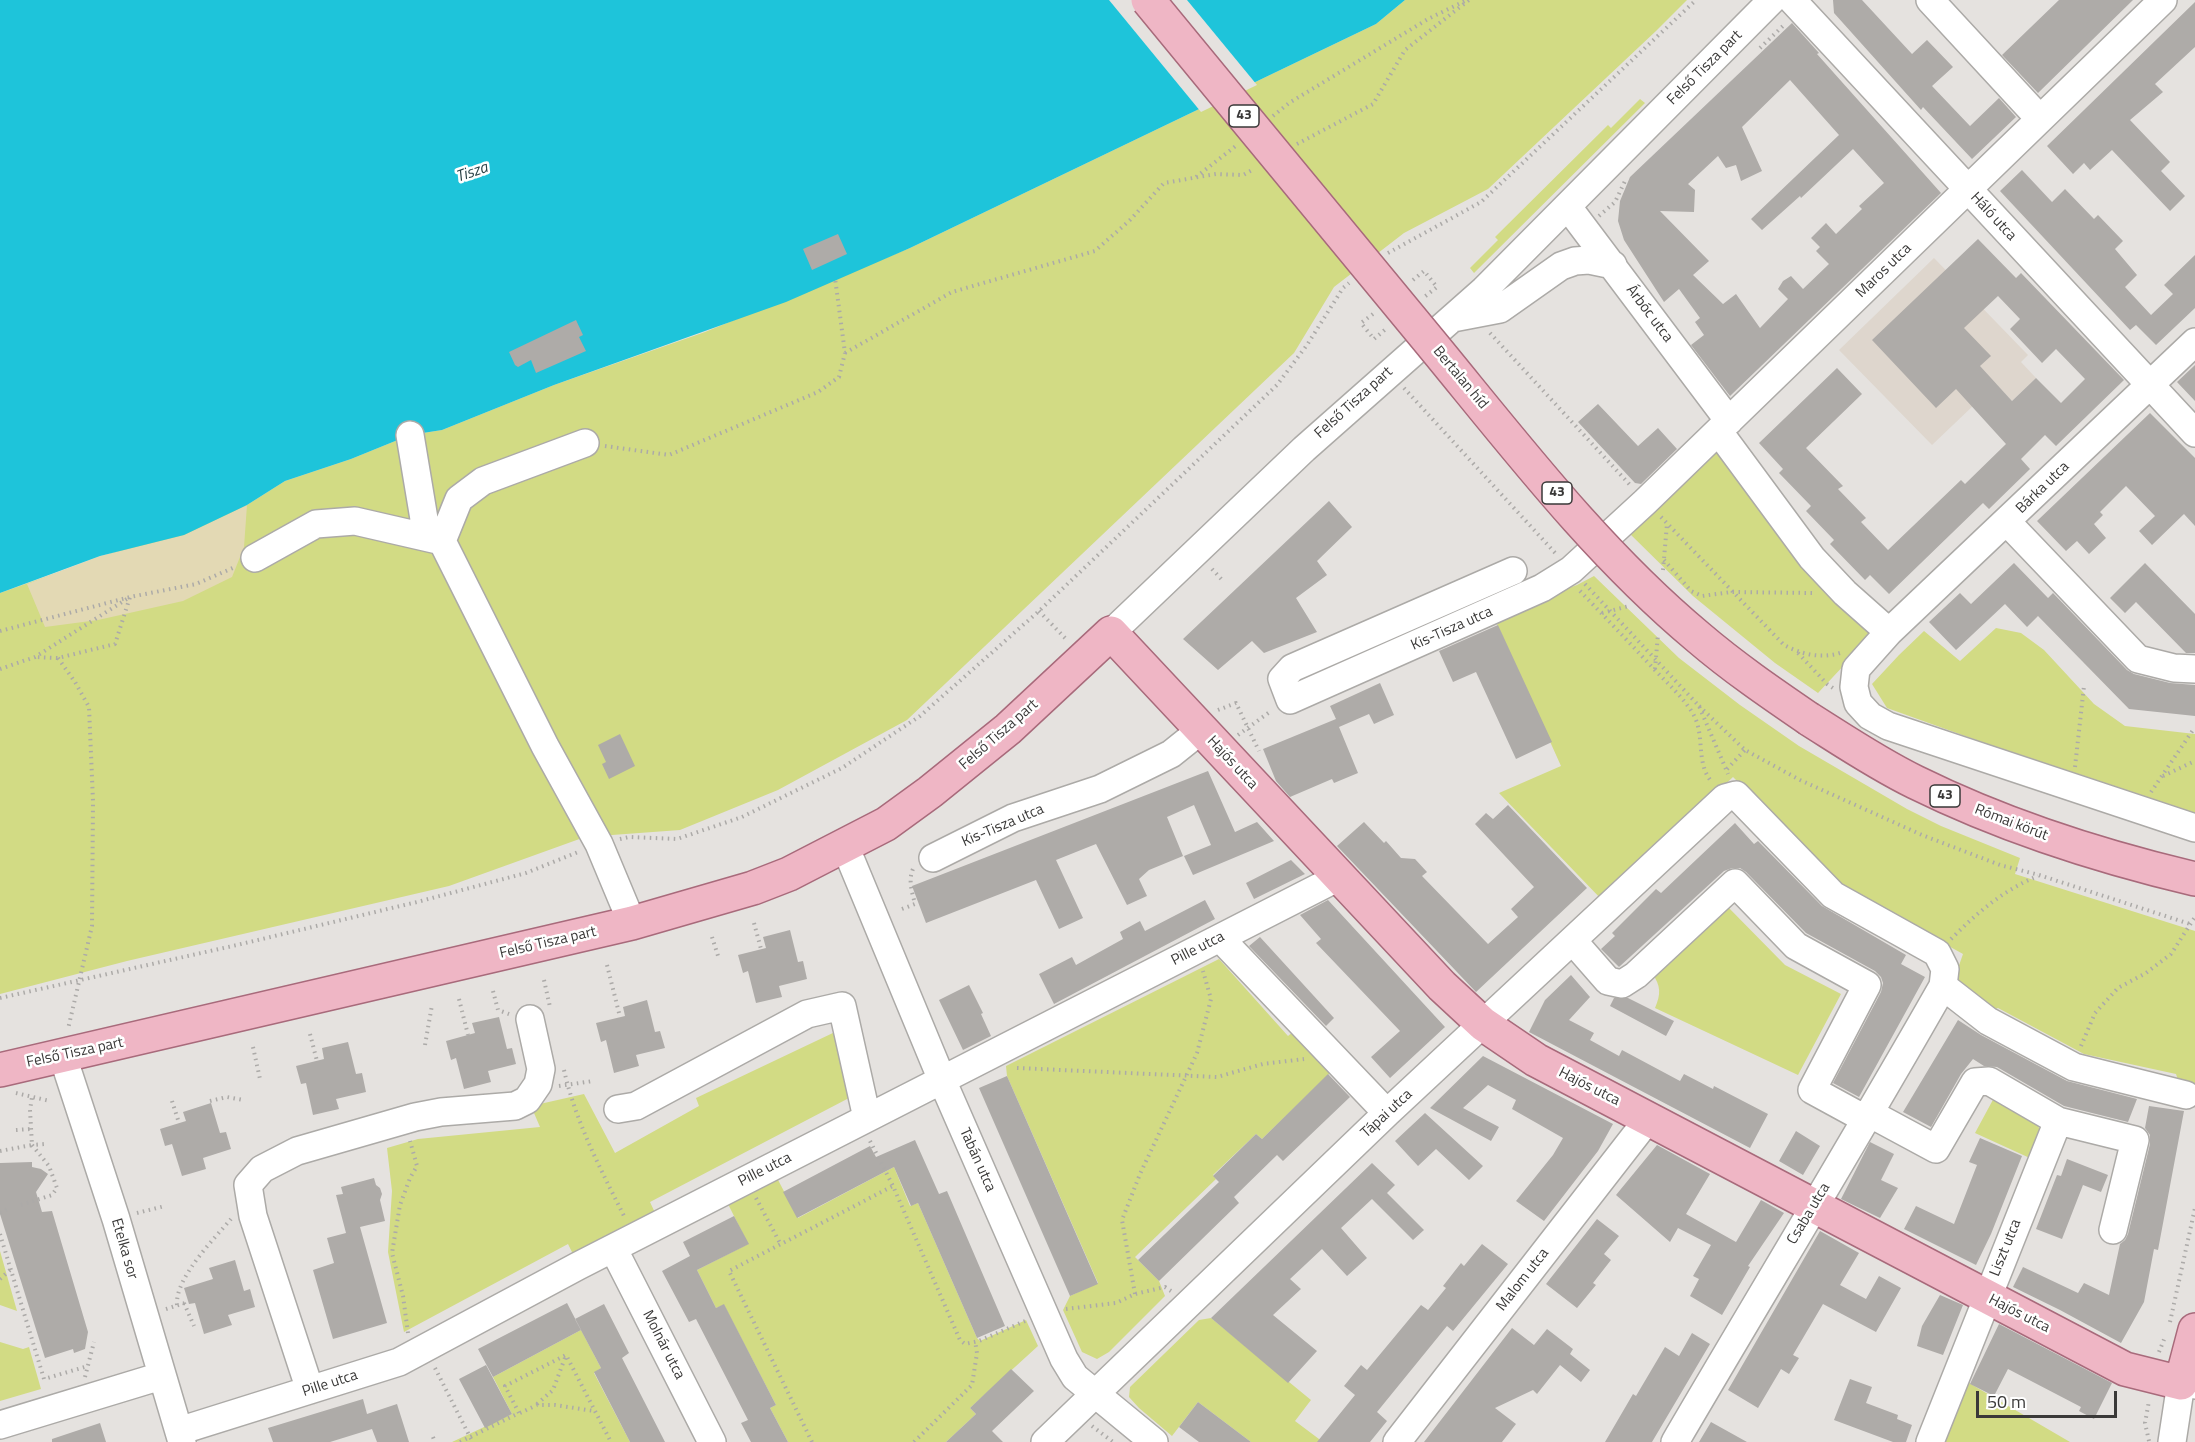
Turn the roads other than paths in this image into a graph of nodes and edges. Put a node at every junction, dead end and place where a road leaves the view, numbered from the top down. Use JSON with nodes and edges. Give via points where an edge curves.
{"nodes":[{"id":1,"x":1148,"y":0,"type":"edge"},
{"id":2,"x":1772,"y":0,"type":"edge"},
{"id":3,"x":1792,"y":0,"type":"edge"},
{"id":4,"x":1930,"y":0,"type":"edge"},
{"id":5,"x":2163,"y":0,"type":"edge"},
{"id":6,"x":2040,"y":119,"type":"junction"},
{"id":7,"x":1968,"y":189,"type":"junction"},
{"id":8,"x":1568,"y":207,"type":"junction"},
{"id":9,"x":1613,"y":265,"type":"junction"},
{"id":10,"x":1452,"y":318,"type":"junction"},
{"id":11,"x":2195,"y":342,"type":"edge"},
{"id":12,"x":2150,"y":384,"type":"junction"},
{"id":13,"x":1724,"y":427,"type":"junction"},
{"id":14,"x":2195,"y":433,"type":"edge"},
{"id":15,"x":410,"y":435,"type":"dead end"},
{"id":16,"x":585,"y":443,"type":"road end"},
{"id":17,"x":2007,"y":522,"type":"junction"},
{"id":18,"x":435,"y":539,"type":"junction"},
{"id":19,"x":1604,"y":542,"type":"joint"},
{"id":20,"x":255,"y":558,"type":"road end"},
{"id":21,"x":1513,"y":571,"type":"dead end"},
{"id":22,"x":1889,"y":632,"type":"junction"},
{"id":23,"x":1111,"y":633,"type":"junction"},
{"id":24,"x":2195,"y":669,"type":"edge"},
{"id":25,"x":1809,"y":719,"type":"joint"},
{"id":26,"x":1205,"y":722,"type":"junction"},
{"id":27,"x":2195,"y":828,"type":"edge"},
{"id":28,"x":846,"y":846,"type":"junction"},
{"id":29,"x":933,"y":858,"type":"road end"},
{"id":30,"x":1339,"y":877,"type":"junction"},
{"id":31,"x":2187,"y":881,"type":"edge"},
{"id":32,"x":632,"y":923,"type":"junction"},
{"id":33,"x":1220,"y":938,"type":"junction"},
{"id":34,"x":1573,"y":941,"type":"junction"},
{"id":35,"x":1943,"y":986,"type":"junction"},
{"id":36,"x":531,"y":1013,"type":"road end"},
{"id":37,"x":1483,"y":1024,"type":"junction"},
{"id":38,"x":65,"y":1045,"type":"junction"},
{"id":39,"x":942,"y":1080,"type":"junction"},
{"id":40,"x":4,"y":1082,"type":"edge"},
{"id":41,"x":2186,"y":1095,"type":"dead end"},
{"id":42,"x":618,"y":1109,"type":"dead end"},
{"id":43,"x":1387,"y":1113,"type":"junction"},
{"id":44,"x":1869,"y":1117,"type":"junction"},
{"id":45,"x":1649,"y":1118,"type":"junction"},
{"id":46,"x":863,"y":1120,"type":"junction"},
{"id":47,"x":2058,"y":1121,"type":"junction"},
{"id":48,"x":1814,"y":1205,"type":"junction"},
{"id":49,"x":2113,"y":1230,"type":"dead end"},
{"id":50,"x":624,"y":1243,"type":"junction"},
{"id":51,"x":1986,"y":1297,"type":"junction"},
{"id":52,"x":2195,"y":1330,"type":"edge"},
{"id":53,"x":161,"y":1376,"type":"junction"},
{"id":54,"x":2177,"y":1381,"type":"edge"},
{"id":55,"x":310,"y":1390,"type":"junction"},
{"id":56,"x":1094,"y":1394,"type":"junction"},
{"id":57,"x":0,"y":1425,"type":"edge"},
{"id":58,"x":181,"y":1436,"type":"edge"},
{"id":59,"x":1934,"y":1441,"type":"edge"},
{"id":60,"x":712,"y":1442,"type":"edge"},
{"id":61,"x":1045,"y":1442,"type":"edge"},
{"id":62,"x":1154,"y":1442,"type":"edge"},
{"id":63,"x":1397,"y":1442,"type":"edge"},
{"id":64,"x":1675,"y":1442,"type":"edge"},
{"id":65,"x":2172,"y":1442,"type":"edge"}],
"edges":[{"from":1,"to":25,"type":"main road","name":"Bertalan híd","number":"43","bridge":true,"via":[[1590,532],[1697,637]]},
{"from":2,"to":8,"type":"street","name":"Felső Tisza part"},
{"from":3,"to":7,"type":"street","name":"Háló utca"},
{"from":4,"to":6,"type":"street"},
{"from":5,"to":6,"type":"street","name":"Maros utca"},
{"from":6,"to":7,"type":"street","name":"Maros utca"},
{"from":7,"to":12,"type":"street","name":"Háló utca"},
{"from":7,"to":13,"type":"street","name":"Maros utca"},
{"from":8,"to":9,"type":"street","name":"Árbóc utca"},
{"from":8,"to":10,"type":"street","name":"Felső Tisza part"},
{"from":9,"to":10,"type":"street","via":[[1575,261],[1561,266],[1500,309]]},
{"from":9,"to":13,"type":"street","name":"Árbóc utca"},
{"from":10,"to":23,"type":"street","name":"Felső Tisza part","via":[[1304,448]]},
{"from":11,"to":12,"type":"street","name":"Bárka utca"},
{"from":12,"to":14,"type":"street","name":"Háló utca"},
{"from":12,"to":17,"type":"street","name":"Bárka utca"},
{"from":13,"to":19,"type":"street","name":"Maros utca"},
{"from":13,"to":22,"type":"street","via":[[1812,558]]},
{"from":15,"to":18,"type":"street"},
{"from":16,"to":18,"type":"street","via":[[483,482],[459,499]]},
{"from":17,"to":22,"type":"street","name":"Bárka utca"},
{"from":17,"to":24,"type":"street","via":[[2138,659]]},
{"from":18,"to":20,"type":"street","via":[[355,521],[316,524]]},
{"from":18,"to":32,"type":"street","via":[[599,844]]},
{"from":19,"to":21,"type":"street","name":"Kis-Tisza utca","via":[[1568,573],[1542,588],[1290,700],[1282,679],[1292,668]]},
{"from":22,"to":27,"type":"street","name":"Bárka utca","via":[[1856,669],[1854,687],[1858,703],[1869,716],[1888,726]]},
{"from":23,"to":26,"type":"main road","name":"Hajós utca"},
{"from":23,"to":28,"type":"main road","name":"Felső Tisza part","via":[[965,765],[886,824]]},
{"from":25,"to":31,"type":"main road","name":"Római körút","number":"43","via":[[1913,781],[2001,821]]},
{"from":26,"to":29,"type":"street","name":"Kis-Tisza utca","via":[[1171,754],[1100,789],[1013,818]]},
{"from":26,"to":30,"type":"main road","name":"Hajós utca"},
{"from":28,"to":32,"type":"main road","name":"Felső Tisza part","via":[[753,888]]},
{"from":28,"to":39,"type":"street","name":"Tabán utca"},
{"from":30,"to":33,"type":"street","name":"Pille utca"},
{"from":30,"to":37,"type":"main road","name":"Hajós utca"},
{"from":32,"to":38,"type":"main road","name":"Felső Tisza part"},
{"from":33,"to":39,"type":"street","name":"Pille utca"},
{"from":33,"to":43,"type":"street"},
{"from":34,"to":35,"type":"street","name":"Tápai utca","via":[[1730,796],[1833,895],[1937,953],[1945,969]]},
{"from":34,"to":37,"type":"street","name":"Tápai utca"},
{"from":34,"to":44,"type":"street","via":[[1608,981],[1622,984],[1735,883],[1796,946],[1867,985],[1812,1090]]},
{"from":35,"to":41,"type":"street","via":[[1988,1021],[2074,1067]]},
{"from":35,"to":44,"type":"street","name":"Csaba utca"},
{"from":36,"to":55,"type":"street","via":[[541,1069],[538,1084],[527,1100],[515,1106],[441,1112],[404,1120],[297,1151],[262,1169],[248,1185],[253,1216]]},
{"from":37,"to":43,"type":"street","name":"Tápai utca"},
{"from":37,"to":45,"type":"main road","name":"Hajós utca","via":[[1536,1060]]},
{"from":38,"to":40,"type":"main road","name":"Felső Tisza part"},
{"from":38,"to":53,"type":"street","name":"Etelka sor"},
{"from":39,"to":46,"type":"street","name":"Pille utca"},
{"from":39,"to":56,"type":"street","name":"Tabán utca","via":[[1043,1312],[1075,1377]]},
{"from":42,"to":46,"type":"street","via":[[636,1106],[807,1014],[842,1006]]},
{"from":43,"to":56,"type":"street","name":"Tápai utca"},
{"from":44,"to":47,"type":"street","via":[[1936,1149],[1975,1082],[1989,1081]]},
{"from":44,"to":48,"type":"street","name":"Csaba utca"},
{"from":45,"to":48,"type":"main road","name":"Hajós utca"},
{"from":45,"to":63,"type":"street","name":"Malom utca"},
{"from":46,"to":50,"type":"street","name":"Pille utca"},
{"from":47,"to":49,"type":"street","via":[[2136,1140]]},
{"from":47,"to":51,"type":"street","name":"Liszt utca"},
{"from":48,"to":51,"type":"main road","name":"Hajós utca"},
{"from":48,"to":64,"type":"street","name":"Csaba utca"},
{"from":50,"to":55,"type":"street","name":"Pille utca","via":[[399,1362]]},
{"from":50,"to":60,"type":"street","name":"Molnár utca"},
{"from":51,"to":54,"type":"main road","name":"Hajós utca","via":[[2125,1369]]},
{"from":51,"to":59,"type":"street","name":"Liszt utca"},
{"from":52,"to":54,"type":"main road"},
{"from":53,"to":57,"type":"street"},
{"from":53,"to":58,"type":"street","name":"Etelka sor"},
{"from":54,"to":65,"type":"street"},
{"from":55,"to":58,"type":"street","name":"Pille utca"},
{"from":56,"to":61,"type":"street","name":"Tápai utca"},
{"from":56,"to":62,"type":"street","name":"Tabán utca"}]}
